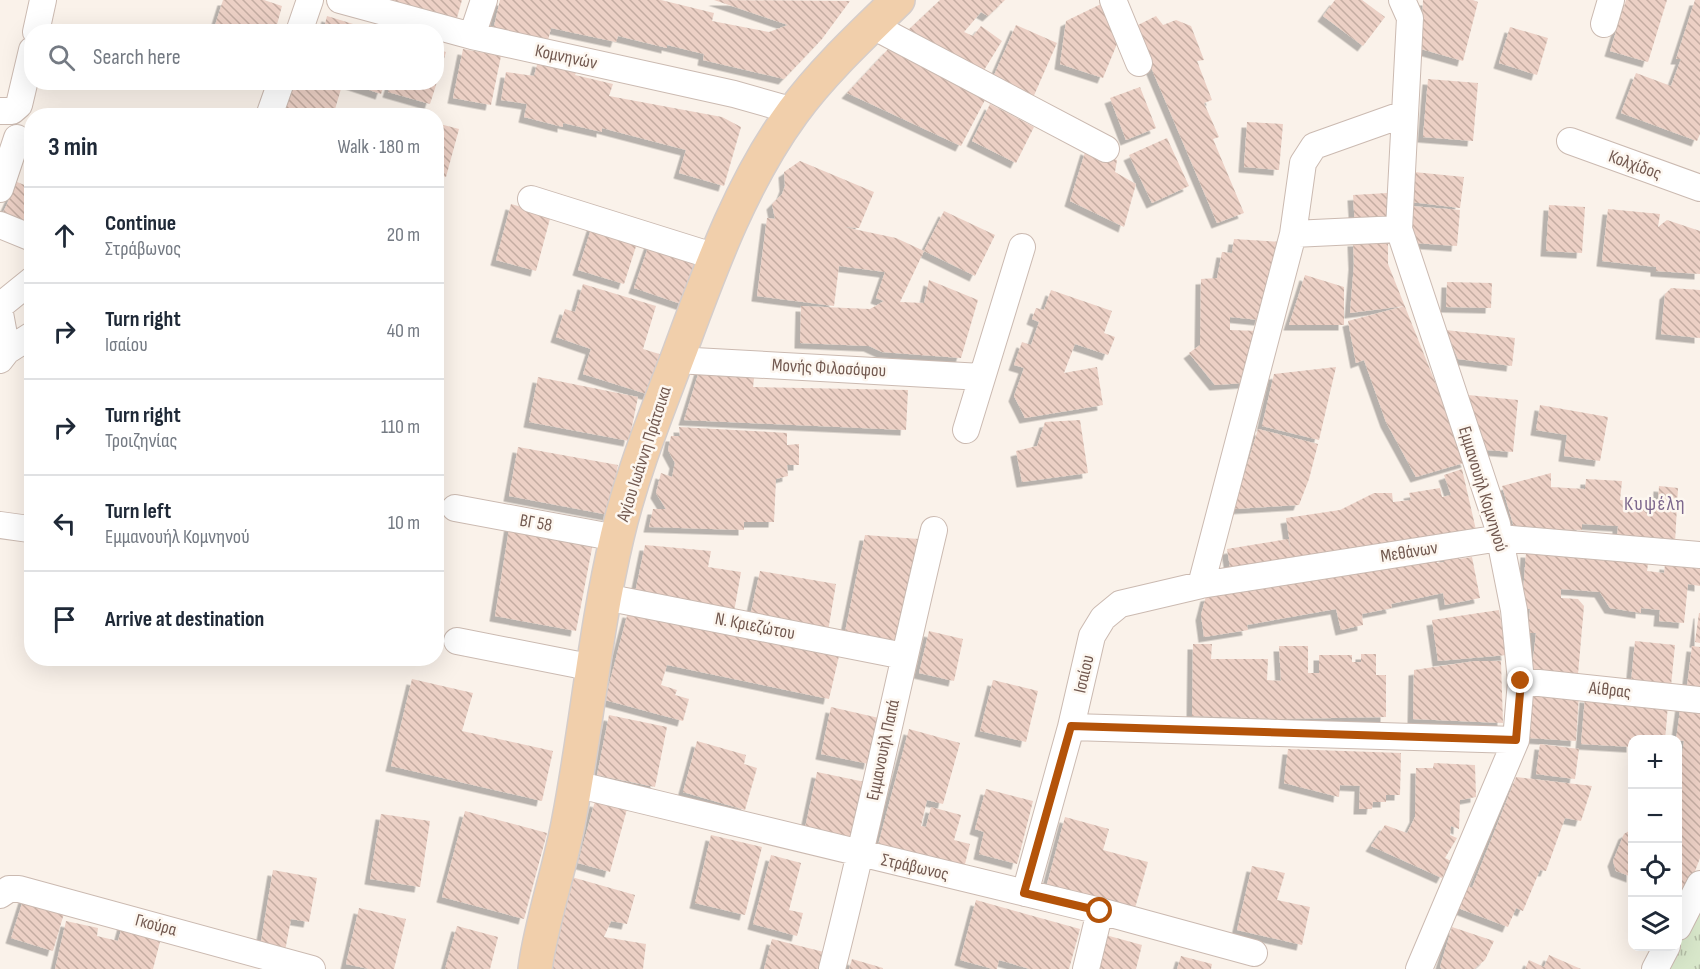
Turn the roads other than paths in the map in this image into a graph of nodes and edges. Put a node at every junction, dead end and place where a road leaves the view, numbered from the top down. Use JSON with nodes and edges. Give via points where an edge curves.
{"nodes":[{"id":1,"x":44,"y":0,"type":"edge"},
{"id":2,"x":310,"y":0,"type":"edge"},
{"id":3,"x":340,"y":0,"type":"edge"},
{"id":4,"x":484,"y":0,"type":"edge"},
{"id":5,"x":1113,"y":0,"type":"edge"},
{"id":6,"x":1402,"y":0,"type":"edge"},
{"id":7,"x":885,"y":8,"type":"edge"},
{"id":8,"x":38,"y":24,"type":"edge"},
{"id":9,"x":302,"y":24,"type":"edge"},
{"id":10,"x":428,"y":24,"type":"edge"},
{"id":11,"x":444,"y":28,"type":"edge"},
{"id":12,"x":472,"y":36,"type":"junction"},
{"id":13,"x":1139,"y":63,"type":"dead end"},
{"id":14,"x":24,"y":81,"type":"edge"},
{"id":15,"x":278,"y":90,"type":"edge"},
{"id":16,"x":272,"y":108,"type":"edge"},
{"id":17,"x":0,"y":111,"type":"edge"},
{"id":18,"x":794,"y":111,"type":"junction"},
{"id":19,"x":1404,"y":114,"type":"junction"},
{"id":20,"x":17,"y":138,"type":"dead end"},
{"id":21,"x":1570,"y":141,"type":"dead end"},
{"id":22,"x":1106,"y":148,"type":"dead end"},
{"id":23,"x":1700,"y":187,"type":"edge"},
{"id":24,"x":0,"y":189,"type":"edge"},
{"id":25,"x":531,"y":199,"type":"dead end"},
{"id":26,"x":0,"y":225,"type":"edge"},
{"id":27,"x":1399,"y":229,"type":"junction"},
{"id":28,"x":1293,"y":234,"type":"junction"},
{"id":29,"x":24,"y":235,"type":"edge"},
{"id":30,"x":1022,"y":247,"type":"dead end"},
{"id":31,"x":716,"y":257,"type":"junction"},
{"id":32,"x":24,"y":286,"type":"edge"},
{"id":33,"x":0,"y":306,"type":"edge"},
{"id":34,"x":0,"y":313,"type":"edge"},
{"id":35,"x":24,"y":342,"type":"edge"},
{"id":36,"x":4,"y":356,"type":"edge"},
{"id":37,"x":676,"y":360,"type":"junction"},
{"id":38,"x":982,"y":377,"type":"junction"},
{"id":39,"x":966,"y":430,"type":"dead end"},
{"id":40,"x":455,"y":508,"type":"dead end"},
{"id":41,"x":0,"y":525,"type":"edge"},
{"id":42,"x":24,"y":528,"type":"edge"},
{"id":43,"x":934,"y":530,"type":"dead end"},
{"id":44,"x":617,"y":538,"type":"junction"},
{"id":45,"x":1500,"y":538,"type":"junction"},
{"id":46,"x":1700,"y":555,"type":"edge"},
{"id":47,"x":1201,"y":585,"type":"junction"},
{"id":48,"x":605,"y":597,"type":"junction"},
{"id":49,"x":1120,"y":604,"type":"joint"},
{"id":50,"x":457,"y":640,"type":"dead end"},
{"id":51,"x":904,"y":656,"type":"junction"},
{"id":52,"x":594,"y":668,"type":"junction"},
{"id":53,"x":1521,"y":681,"type":"junction"},
{"id":54,"x":1700,"y":700,"type":"edge"},
{"id":55,"x":1071,"y":726,"type":"junction"},
{"id":56,"x":1516,"y":740,"type":"junction"},
{"id":57,"x":575,"y":784,"type":"junction"},
{"id":58,"x":861,"y":854,"type":"junction"},
{"id":59,"x":1700,"y":884,"type":"edge"},
{"id":60,"x":1024,"y":893,"type":"junction"},
{"id":61,"x":0,"y":895,"type":"edge"},
{"id":62,"x":1100,"y":911,"type":"junction"},
{"id":63,"x":1682,"y":918,"type":"edge"},
{"id":64,"x":1664,"y":951,"type":"edge"},
{"id":65,"x":1237,"y":956,"type":"edge"},
{"id":66,"x":312,"y":969,"type":"edge"},
{"id":67,"x":535,"y":969,"type":"edge"},
{"id":68,"x":832,"y":969,"type":"edge"},
{"id":69,"x":1086,"y":969,"type":"edge"},
{"id":70,"x":1419,"y":969,"type":"edge"},
{"id":71,"x":1655,"y":969,"type":"edge"}],
"edges":[{"from":1,"to":8,"type":"street"},
{"from":2,"to":9,"type":"street"},
{"from":3,"to":10,"type":"street","name":"Κομνηνών"},
{"from":4,"to":12,"type":"street"},
{"from":5,"to":13,"type":"street"},
{"from":6,"to":19,"type":"street","name":"Εμμανουήλ Κομνηνού","via":[[1410,18]]},
{"from":7,"to":18,"type":"main road","name":"Αγίου Ιωάννη Πράτσικα"},
{"from":7,"to":22,"type":"street"},
{"from":11,"to":12,"type":"street","name":"Κομνηνών"},
{"from":12,"to":18,"type":"street","name":"Κομνηνών"},
{"from":14,"to":17,"type":"street","via":[[18,105],[12,111]]},
{"from":15,"to":16,"type":"street"},
{"from":18,"to":31,"type":"main road","name":"Αγίου Ιωάννη Πράτσικα","via":[[754,177]]},
{"from":19,"to":27,"type":"street","name":"Εμμανουήλ Κομνηνού"},
{"from":19,"to":28,"type":"street","via":[[1314,146],[1303,163]]},
{"from":20,"to":24,"type":"street"},
{"from":21,"to":23,"type":"street","name":"Κολχίδος"},
{"from":25,"to":31,"type":"street"},
{"from":26,"to":29,"type":"street"},
{"from":27,"to":28,"type":"street"},
{"from":27,"to":45,"type":"street","name":"Εμμανουήλ Κομνηνού"},
{"from":28,"to":47,"type":"street"},
{"from":30,"to":38,"type":"street"},
{"from":31,"to":37,"type":"main road","name":"Αγίου Ιωάννη Πράτσικα"},
{"from":32,"to":33,"type":"street"},
{"from":34,"to":36,"type":"street"},
{"from":35,"to":36,"type":"street"},
{"from":37,"to":38,"type":"street","name":"Μονής Φιλοσόφου"},
{"from":37,"to":44,"type":"main road","name":"Αγίου Ιωάννη Πράτσικα","via":[[634,476]]},
{"from":38,"to":39,"type":"street"},
{"from":40,"to":44,"type":"street","name":"ΒΓ 58"},
{"from":41,"to":42,"type":"street"},
{"from":43,"to":51,"type":"street","name":"Εμμανουήλ Παπά"},
{"from":44,"to":48,"type":"main road","name":"Αγίου Ιωάννη Πράτσικα"},
{"from":45,"to":46,"type":"street","name":"Μεθάνων"},
{"from":45,"to":47,"type":"street","name":"Μεθάνων"},
{"from":45,"to":53,"type":"street","name":"Εμμανουήλ Κομνηνού","via":[[1514,610]]},
{"from":47,"to":49,"type":"street","name":"Μεθάνων"},
{"from":48,"to":51,"type":"street","name":"Ν. Κριεζώτου"},
{"from":48,"to":52,"type":"main road","name":"Αγίου Ιωάννη Πράτσικα"},
{"from":49,"to":55,"type":"street","name":"Ισαίου","via":[[1103,618],[1092,636]]},
{"from":50,"to":52,"type":"street"},
{"from":51,"to":58,"type":"street","name":"Εμμανουήλ Παπά"},
{"from":52,"to":57,"type":"main road","name":"Αγίου Ιωάννη Πράτσικα"},
{"from":53,"to":54,"type":"street","name":"Αίθρας"},
{"from":53,"to":56,"type":"street","name":"Εμμανουήλ Κομνηνού"},
{"from":55,"to":56,"type":"street"},
{"from":55,"to":60,"type":"street","name":"Ισαίου"},
{"from":56,"to":70,"type":"street","name":"Εμμανουήλ Κομνηνού"},
{"from":57,"to":58,"type":"street","name":"Στράβωνος"},
{"from":57,"to":67,"type":"main road","name":"Αγίου Ιωάννη Πράτσικα"},
{"from":58,"to":60,"type":"street","name":"Στράβωνος"},
{"from":58,"to":68,"type":"street","name":"Εμμανουήλ Παπά"},
{"from":59,"to":63,"type":"street"},
{"from":60,"to":62,"type":"street","name":"Στράβωνος"},
{"from":61,"to":66,"type":"street","name":"Γκούρα","via":[[9,889],[19,889]]},
{"from":62,"to":65,"type":"street","name":"Στράβωνος"},
{"from":62,"to":69,"type":"street"},
{"from":64,"to":71,"type":"street"}]}
